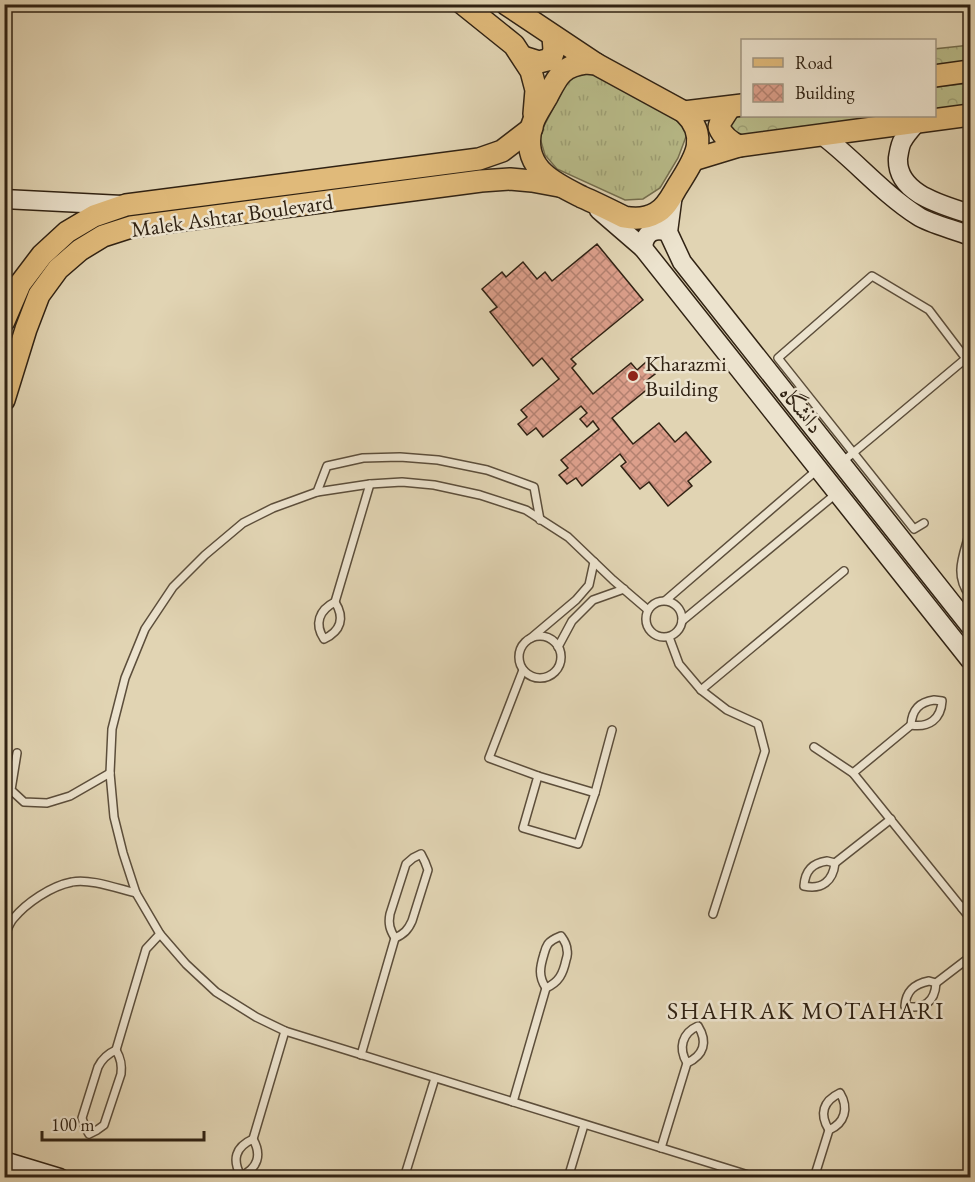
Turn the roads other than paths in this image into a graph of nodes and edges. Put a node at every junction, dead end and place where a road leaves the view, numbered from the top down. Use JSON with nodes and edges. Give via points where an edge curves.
{"nodes":[{"id":1,"x":463,"y":4,"type":"edge"},
{"id":2,"x":506,"y":4,"type":"edge"},
{"id":3,"x":553,"y":36,"type":"junction"},
{"id":4,"x":523,"y":57,"type":"junction"},
{"id":5,"x":596,"y":64,"type":"junction"},
{"id":6,"x":970,"y":71,"type":"edge"},
{"id":7,"x":936,"y":76,"type":"edge"},
{"id":8,"x":736,"y":106,"type":"edge"},
{"id":9,"x":684,"y":112,"type":"junction"},
{"id":10,"x":970,"y":115,"type":"edge"},
{"id":11,"x":918,"y":122,"type":"junction"},
{"id":12,"x":532,"y":124,"type":"junction"},
{"id":13,"x":822,"y":135,"type":"junction"},
{"id":14,"x":740,"y":146,"type":"junction"},
{"id":15,"x":502,"y":151,"type":"junction"},
{"id":16,"x":693,"y":160,"type":"junction"},
{"id":17,"x":510,"y":179,"type":"junction"},
{"id":18,"x":559,"y":186,"type":"junction"},
{"id":19,"x":673,"y":194,"type":"junction"},
{"id":20,"x":4,"y":199,"type":"edge"},
{"id":21,"x":586,"y":199,"type":"junction"},
{"id":22,"x":126,"y":205,"type":"junction"},
{"id":23,"x":970,"y":214,"type":"edge"},
{"id":24,"x":668,"y":232,"type":"junction"},
{"id":25,"x":970,"y":236,"type":"edge"},
{"id":26,"x":643,"y":248,"type":"junction"},
{"id":27,"x":12,"y":284,"type":"edge"},
{"id":28,"x":4,"y":321,"type":"edge"},
{"id":29,"x":969,"y":359,"type":"edge"},
{"id":30,"x":4,"y":400,"type":"edge"},
{"id":31,"x":847,"y":458,"type":"junction"},
{"id":32,"x":818,"y":469,"type":"junction"},
{"id":33,"x":370,"y":484,"type":"junction"},
{"id":34,"x":317,"y":492,"type":"junction"},
{"id":35,"x":838,"y":493,"type":"junction"},
{"id":36,"x":540,"y":520,"type":"junction"},
{"id":37,"x":924,"y":523,"type":"dead end"},
{"id":38,"x":970,"y":531,"type":"edge"},
{"id":39,"x":594,"y":562,"type":"junction"},
{"id":40,"x":844,"y":571,"type":"dead end"},
{"id":41,"x":624,"y":589,"type":"junction"},
{"id":42,"x":970,"y":596,"type":"edge"},
{"id":43,"x":666,"y":600,"type":"junction"},
{"id":44,"x":335,"y":602,"type":"junction"},
{"id":45,"x":648,"y":610,"type":"junction"},
{"id":46,"x":682,"y":621,"type":"junction"},
{"id":47,"x":970,"y":626,"type":"edge"},
{"id":48,"x":669,"y":637,"type":"junction"},
{"id":49,"x":528,"y":640,"type":"junction"},
{"id":50,"x":558,"y":647,"type":"junction"},
{"id":51,"x":970,"y":660,"type":"edge"},
{"id":52,"x":523,"y":670,"type":"junction"},
{"id":53,"x":700,"y":690,"type":"junction"},
{"id":54,"x":911,"y":725,"type":"junction"},
{"id":55,"x":612,"y":730,"type":"dead end"},
{"id":56,"x":814,"y":747,"type":"dead end"},
{"id":57,"x":17,"y":753,"type":"dead end"},
{"id":58,"x":110,"y":773,"type":"junction"},
{"id":59,"x":853,"y":773,"type":"junction"},
{"id":60,"x":538,"y":776,"type":"junction"},
{"id":61,"x":595,"y":793,"type":"junction"},
{"id":62,"x":891,"y":819,"type":"junction"},
{"id":63,"x":835,"y":863,"type":"junction"},
{"id":64,"x":136,"y":893,"type":"junction"},
{"id":65,"x":970,"y":901,"type":"edge"},
{"id":66,"x":962,"y":908,"type":"junction"},
{"id":67,"x":713,"y":914,"type":"dead end"},
{"id":68,"x":970,"y":918,"type":"edge"},
{"id":69,"x":160,"y":934,"type":"junction"},
{"id":70,"x":4,"y":936,"type":"edge"},
{"id":71,"x":395,"y":938,"type":"junction"},
{"id":72,"x":970,"y":957,"type":"edge"},
{"id":73,"x":936,"y":983,"type":"junction"},
{"id":74,"x":546,"y":988,"type":"junction"},
{"id":75,"x":285,"y":1031,"type":"junction"},
{"id":76,"x":116,"y":1050,"type":"junction"},
{"id":77,"x":361,"y":1055,"type":"junction"},
{"id":78,"x":687,"y":1063,"type":"junction"},
{"id":79,"x":435,"y":1078,"type":"junction"},
{"id":80,"x":513,"y":1102,"type":"junction"},
{"id":81,"x":584,"y":1125,"type":"junction"},
{"id":82,"x":829,"y":1130,"type":"junction"},
{"id":83,"x":253,"y":1139,"type":"junction"},
{"id":84,"x":661,"y":1148,"type":"junction"},
{"id":85,"x":4,"y":1161,"type":"edge"},
{"id":86,"x":734,"y":1174,"type":"edge"},
{"id":87,"x":60,"y":1178,"type":"edge"},
{"id":88,"x":404,"y":1178,"type":"edge"},
{"id":89,"x":568,"y":1178,"type":"edge"},
{"id":90,"x":758,"y":1178,"type":"edge"},
{"id":91,"x":814,"y":1178,"type":"edge"}],
"edges":[{"from":1,"to":4,"type":"main road","via":[[514,45]]},
{"from":2,"to":3,"type":"main road"},
{"from":3,"to":4,"type":"main road","via":[[551,59],[539,62]]},
{"from":3,"to":5,"type":"main road"},
{"from":4,"to":12,"type":"main road","via":[[536,90]]},
{"from":5,"to":9,"type":"main road"},
{"from":5,"to":12,"type":"main road","via":[[576,64],[559,74]]},
{"from":6,"to":7,"type":"main road"},
{"from":8,"to":9,"type":"main road"},
{"from":8,"to":14,"type":"main road","via":[[719,127],[724,136]]},
{"from":9,"to":16,"type":"main road","via":[[698,136]]},
{"from":10,"to":11,"type":"main road"},
{"from":11,"to":13,"type":"main road"},
{"from":11,"to":23,"type":"main road","via":[[902,141],[898,169],[914,191]]},
{"from":12,"to":15,"type":"main road","name":"Malek Ashtar Boulevard"},
{"from":12,"to":18,"type":"main road","via":[[531,152],[536,166]]},
{"from":13,"to":14,"type":"main road"},
{"from":13,"to":25,"type":"main road","via":[[920,217]]},
{"from":14,"to":16,"type":"main road"},
{"from":15,"to":17,"type":"main road","via":[[512,155],[516,165]]},
{"from":15,"to":22,"type":"main road","name":"Malek Ashtar Boulevard","via":[[479,159]]},
{"from":16,"to":19,"type":"main road"},
{"from":17,"to":18,"type":"main road","name":"Malek Ashtar Boulevard"},
{"from":17,"to":30,"type":"main road","name":"Malek Ashtar Boulevard","via":[[131,227],[103,236],[58,270],[39,295]]},
{"from":18,"to":21,"type":"main road"},
{"from":19,"to":21,"type":"main road","via":[[656,213],[635,219]]},
{"from":19,"to":24,"type":"main road"},
{"from":20,"to":22,"type":"main road"},
{"from":21,"to":26,"type":"main road","name":"دانشگاه"},
{"from":22,"to":27,"type":"main road","name":"Malek Ashtar Boulevard","via":[[94,216],[68,232]]},
{"from":24,"to":26,"type":"main road","via":[[653,231],[645,238]]},
{"from":24,"to":31,"type":"main road","name":"دانشگاه","via":[[682,262]]},
{"from":26,"to":32,"type":"main road","name":"دانشگاه"},
{"from":27,"to":28,"type":"main road","name":"Malek Ashtar Boulevard"},
{"from":29,"to":31,"type":"lane"},
{"from":29,"to":31,"type":"lane","via":[[929,310],[872,276],[778,358]]},
{"from":31,"to":37,"type":"lane","via":[[914,530]]},
{"from":31,"to":47,"type":"main road","name":"دانشگاه"},
{"from":32,"to":35,"type":"main road","name":"دانشگاه"},
{"from":32,"to":43,"type":"lane"},
{"from":33,"to":34,"type":"lane"},
{"from":33,"to":36,"type":"lane","via":[[434,485],[526,510]]},
{"from":33,"to":44,"type":"lane"},
{"from":34,"to":36,"type":"lane","via":[[327,466],[363,458],[438,460],[487,470],[534,487]]},
{"from":34,"to":58,"type":"lane","via":[[273,507],[243,523],[173,587],[145,629],[125,678],[112,729]]},
{"from":35,"to":46,"type":"lane"},
{"from":35,"to":51,"type":"main road","name":"دانشگاه"},
{"from":36,"to":39,"type":"lane","via":[[568,537]]},
{"from":38,"to":42,"type":"lane","via":[[960,567],[963,587]]},
{"from":39,"to":41,"type":"lane"},
{"from":39,"to":49,"type":"lane","via":[[589,585]]},
{"from":40,"to":53,"type":"lane"},
{"from":41,"to":45,"type":"lane"},
{"from":41,"to":50,"type":"lane","via":[[593,600],[572,621]]},
{"from":43,"to":45,"type":"lane","via":[[652,604]]},
{"from":43,"to":46,"type":"lane","via":[[679,608]]},
{"from":44,"to":44,"type":"lane","via":[[319,618],[324,639],[339,624]]},
{"from":45,"to":48,"type":"lane","via":[[645,617],[649,631],[661,638]]},
{"from":46,"to":48,"type":"lane"},
{"from":48,"to":53,"type":"lane","via":[[679,664]]},
{"from":49,"to":50,"type":"lane","via":[[541,636]]},
{"from":49,"to":52,"type":"lane","via":[[519,657]]},
{"from":50,"to":52,"type":"lane","via":[[560,661],[554,673],[542,678]]},
{"from":52,"to":60,"type":"lane","via":[[489,758]]},
{"from":53,"to":67,"type":"lane","via":[[727,710],[758,724],[765,751]]},
{"from":54,"to":54,"type":"lane","via":[[919,727],[933,722],[942,701],[920,705]]},
{"from":54,"to":59,"type":"lane"},
{"from":55,"to":61,"type":"lane"},
{"from":56,"to":59,"type":"lane"},
{"from":57,"to":58,"type":"lane","via":[[11,790],[24,802],[47,803],[70,796]]},
{"from":58,"to":64,"type":"lane","via":[[114,817]]},
{"from":59,"to":62,"type":"lane"},
{"from":60,"to":61,"type":"lane"},
{"from":60,"to":61,"type":"lane","via":[[523,828],[578,844]]},
{"from":62,"to":63,"type":"lane"},
{"from":62,"to":66,"type":"lane"},
{"from":63,"to":63,"type":"lane","via":[[819,862],[813,866],[807,871],[804,886],[826,883]]},
{"from":64,"to":69,"type":"lane"},
{"from":64,"to":70,"type":"lane","via":[[72,882],[45,892],[27,905],[12,920]]},
{"from":65,"to":66,"type":"lane"},
{"from":66,"to":68,"type":"lane"},
{"from":69,"to":75,"type":"lane","via":[[216,992]]},
{"from":69,"to":76,"type":"lane","via":[[146,949]]},
{"from":71,"to":71,"type":"lane","via":[[412,921],[428,870],[421,854],[406,864],[390,914],[390,931]]},
{"from":71,"to":77,"type":"lane"},
{"from":72,"to":73,"type":"lane"},
{"from":73,"to":73,"type":"lane","via":[[921,982],[914,986],[905,1006],[913,1008],[927,1003]]},
{"from":74,"to":74,"type":"lane","via":[[554,985],[563,971],[568,952],[561,936],[547,945],[541,964]]},
{"from":74,"to":80,"type":"lane"},
{"from":75,"to":77,"type":"lane"},
{"from":75,"to":83,"type":"lane"},
{"from":76,"to":76,"type":"lane","via":[[98,1067],[82,1118],[89,1134],[104,1125],[121,1074]]},
{"from":77,"to":79,"type":"lane"},
{"from":78,"to":78,"type":"lane","via":[[703,1048],[698,1026],[682,1041]]},
{"from":78,"to":84,"type":"lane"},
{"from":79,"to":80,"type":"lane"},
{"from":79,"to":88,"type":"lane"},
{"from":80,"to":81,"type":"lane"},
{"from":81,"to":84,"type":"lane"},
{"from":81,"to":89,"type":"lane"},
{"from":82,"to":82,"type":"lane","via":[[845,1115],[840,1093],[824,1108]]},
{"from":82,"to":91,"type":"lane"},
{"from":83,"to":83,"type":"lane","via":[[237,1155],[241,1176],[254,1168],[257,1161]]},
{"from":84,"to":86,"type":"lane"},
{"from":85,"to":87,"type":"main road"},
{"from":86,"to":90,"type":"lane"}]}
